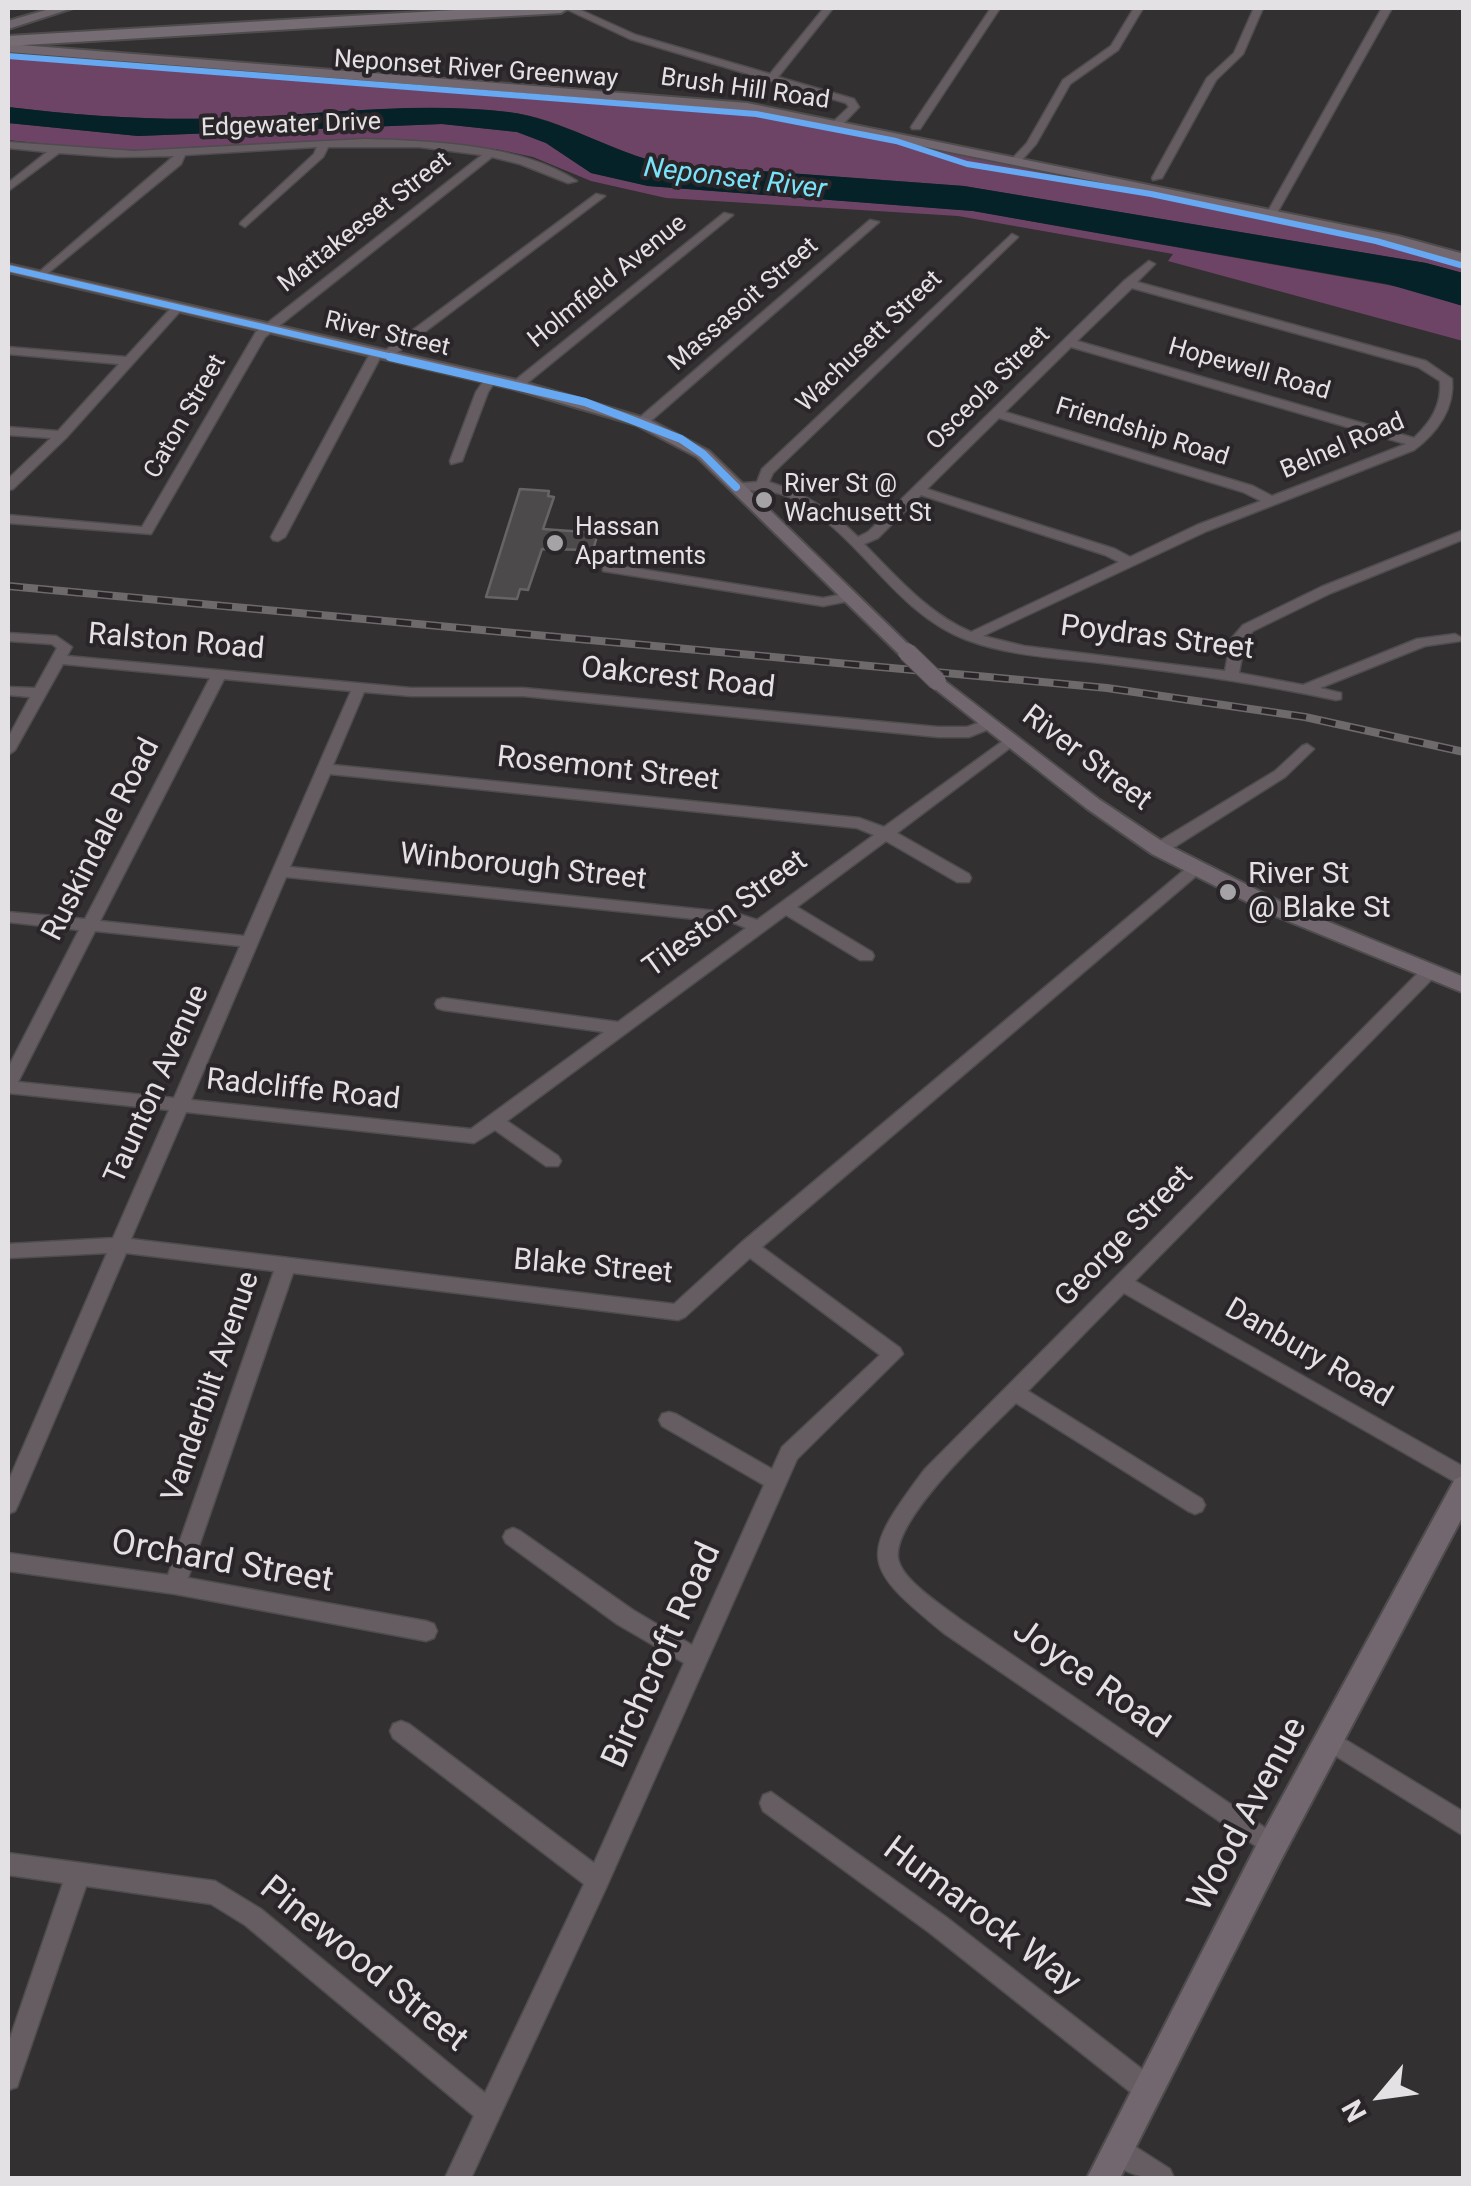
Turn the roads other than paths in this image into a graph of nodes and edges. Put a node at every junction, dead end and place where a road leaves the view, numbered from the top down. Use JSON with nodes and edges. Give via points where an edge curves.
{"nodes":[{"id":1,"x":66,"y":8,"type":"edge"},
{"id":2,"x":561,"y":8,"type":"edge"},
{"id":3,"x":569,"y":8,"type":"edge"},
{"id":4,"x":829,"y":8,"type":"edge"},
{"id":5,"x":995,"y":8,"type":"edge"},
{"id":6,"x":1138,"y":8,"type":"edge"},
{"id":7,"x":1258,"y":8,"type":"edge"},
{"id":8,"x":1387,"y":8,"type":"edge"},
{"id":9,"x":416,"y":12,"type":"edge"},
{"id":10,"x":10,"y":38,"type":"edge"},
{"id":11,"x":772,"y":78,"type":"junction"},
{"id":12,"x":486,"y":82,"type":"junction"},
{"id":13,"x":850,"y":113,"type":"junction"},
{"id":14,"x":838,"y":123,"type":"junction"},
{"id":15,"x":916,"y":127,"type":"junction"},
{"id":16,"x":8,"y":145,"type":"edge"},
{"id":17,"x":324,"y":146,"type":"junction"},
{"id":18,"x":56,"y":150,"type":"junction"},
{"id":19,"x":181,"y":153,"type":"junction"},
{"id":20,"x":490,"y":154,"type":"junction"},
{"id":21,"x":1021,"y":155,"type":"junction"},
{"id":22,"x":1157,"y":178,"type":"junction"},
{"id":23,"x":572,"y":181,"type":"dead end"},
{"id":24,"x":8,"y":188,"type":"edge"},
{"id":25,"x":600,"y":196,"type":"dead end"},
{"id":26,"x":1275,"y":208,"type":"junction"},
{"id":27,"x":728,"y":215,"type":"dead end"},
{"id":28,"x":874,"y":222,"type":"dead end"},
{"id":29,"x":245,"y":224,"type":"dead end"},
{"id":30,"x":1012,"y":238,"type":"dead end"},
{"id":31,"x":1464,"y":246,"type":"edge"},
{"id":32,"x":1464,"y":259,"type":"edge"},
{"id":33,"x":1149,"y":264,"type":"dead end"},
{"id":34,"x":8,"y":268,"type":"edge"},
{"id":35,"x":42,"y":275,"type":"junction"},
{"id":36,"x":1128,"y":283,"type":"junction"},
{"id":37,"x":177,"y":308,"type":"junction"},
{"id":38,"x":268,"y":328,"type":"junction"},
{"id":39,"x":1065,"y":346,"type":"junction"},
{"id":40,"x":8,"y":350,"type":"edge"},
{"id":41,"x":381,"y":354,"type":"junction"},
{"id":42,"x":130,"y":361,"type":"junction"},
{"id":43,"x":491,"y":379,"type":"junction"},
{"id":44,"x":517,"y":385,"type":"junction"},
{"id":45,"x":993,"y":417,"type":"junction"},
{"id":46,"x":642,"y":422,"type":"junction"},
{"id":47,"x":8,"y":431,"type":"edge"},
{"id":48,"x":62,"y":435,"type":"junction"},
{"id":49,"x":1410,"y":447,"type":"junction"},
{"id":50,"x":456,"y":460,"type":"dead end"},
{"id":51,"x":763,"y":482,"type":"junction"},
{"id":52,"x":8,"y":486,"type":"edge"},
{"id":53,"x":736,"y":486,"type":"junction"},
{"id":54,"x":914,"y":495,"type":"junction"},
{"id":55,"x":1266,"y":503,"type":"junction"},
{"id":56,"x":8,"y":519,"type":"edge"},
{"id":57,"x":1464,"y":534,"type":"edge"},
{"id":58,"x":278,"y":537,"type":"dead end"},
{"id":59,"x":858,"y":542,"type":"junction"},
{"id":60,"x":1129,"y":562,"type":"junction"},
{"id":61,"x":608,"y":568,"type":"dead end"},
{"id":62,"x":1114,"y":568,"type":"junction"},
{"id":63,"x":849,"y":597,"type":"junction"},
{"id":64,"x":8,"y":637,"type":"edge"},
{"id":65,"x":971,"y":638,"type":"junction"},
{"id":66,"x":61,"y":660,"type":"junction"},
{"id":67,"x":219,"y":674,"type":"junction"},
{"id":68,"x":1231,"y":675,"type":"junction"},
{"id":69,"x":359,"y":688,"type":"junction"},
{"id":70,"x":1312,"y":690,"type":"junction"},
{"id":71,"x":8,"y":691,"type":"edge"},
{"id":72,"x":40,"y":693,"type":"junction"},
{"id":73,"x":1336,"y":696,"type":"dead end"},
{"id":74,"x":990,"y":724,"type":"junction"},
{"id":75,"x":1012,"y":742,"type":"junction"},
{"id":76,"x":1307,"y":748,"type":"dead end"},
{"id":77,"x":8,"y":750,"type":"edge"},
{"id":78,"x":325,"y":769,"type":"junction"},
{"id":79,"x":884,"y":833,"type":"junction"},
{"id":80,"x":1159,"y":849,"type":"junction"},
{"id":81,"x":1195,"y":870,"type":"junction"},
{"id":82,"x":281,"y":871,"type":"junction"},
{"id":83,"x":963,"y":878,"type":"dead end"},
{"id":84,"x":784,"y":907,"type":"junction"},
{"id":85,"x":8,"y":917,"type":"edge"},
{"id":86,"x":88,"y":925,"type":"junction"},
{"id":87,"x":758,"y":926,"type":"junction"},
{"id":88,"x":251,"y":942,"type":"junction"},
{"id":89,"x":866,"y":956,"type":"dead end"},
{"id":90,"x":1429,"y":972,"type":"junction"},
{"id":91,"x":1464,"y":986,"type":"edge"},
{"id":92,"x":443,"y":1004,"type":"dead end"},
{"id":93,"x":618,"y":1028,"type":"junction"},
{"id":94,"x":8,"y":1086,"type":"edge"},
{"id":95,"x":178,"y":1106,"type":"junction"},
{"id":96,"x":495,"y":1121,"type":"junction"},
{"id":97,"x":474,"y":1136,"type":"joint"},
{"id":98,"x":552,"y":1160,"type":"dead end"},
{"id":99,"x":118,"y":1246,"type":"junction"},
{"id":100,"x":748,"y":1246,"type":"junction"},
{"id":101,"x":8,"y":1250,"type":"edge"},
{"id":102,"x":286,"y":1264,"type":"junction"},
{"id":103,"x":1122,"y":1283,"type":"junction"},
{"id":104,"x":1014,"y":1392,"type":"junction"},
{"id":105,"x":669,"y":1420,"type":"dead end"},
{"id":106,"x":1464,"y":1478,"type":"edge"},
{"id":107,"x":777,"y":1482,"type":"junction"},
{"id":108,"x":1464,"y":1487,"type":"edge"},
{"id":109,"x":8,"y":1504,"type":"edge"},
{"id":110,"x":1195,"y":1505,"type":"dead end"},
{"id":111,"x":513,"y":1538,"type":"dead end"},
{"id":112,"x":883,"y":1557,"type":"joint"},
{"id":113,"x":8,"y":1562,"type":"edge"},
{"id":114,"x":175,"y":1586,"type":"junction"},
{"id":115,"x":426,"y":1631,"type":"dead end"},
{"id":116,"x":696,"y":1659,"type":"junction"},
{"id":117,"x":401,"y":1731,"type":"dead end"},
{"id":118,"x":1331,"y":1740,"type":"junction"},
{"id":119,"x":770,"y":1803,"type":"dead end"},
{"id":120,"x":1464,"y":1825,"type":"edge"},
{"id":121,"x":1272,"y":1846,"type":"junction"},
{"id":122,"x":8,"y":1864,"type":"edge"},
{"id":123,"x":78,"y":1874,"type":"junction"},
{"id":124,"x":598,"y":1880,"type":"junction"},
{"id":125,"x":8,"y":2078,"type":"edge"},
{"id":126,"x":1147,"y":2089,"type":"junction"},
{"id":127,"x":488,"y":2112,"type":"junction"},
{"id":128,"x":1120,"y":2150,"type":"junction"},
{"id":129,"x":458,"y":2178,"type":"edge"},
{"id":130,"x":1103,"y":2178,"type":"edge"},
{"id":131,"x":1161,"y":2178,"type":"edge"}],
"edges":[{"from":1,"to":10,"type":"main road"},
{"from":2,"to":9,"type":"highway"},
{"from":3,"to":11,"type":"street","via":[[632,37]]},
{"from":4,"to":11,"type":"street"},
{"from":5,"to":15,"type":"street"},
{"from":6,"to":21,"type":"street","via":[[1112,52],[1066,82]]},
{"from":7,"to":22,"type":"street","via":[[1238,54],[1212,78]]},
{"from":8,"to":26,"type":"street"},
{"from":9,"to":10,"type":"highway"},
{"from":10,"to":12,"type":"main road","name":"Brush Hill Road"},
{"from":11,"to":13,"type":"street","via":[[850,101]]},
{"from":12,"to":13,"type":"main road","name":"Brush Hill Road","via":[[757,98]]},
{"from":12,"to":14,"type":"main road","name":"Brush Hill Road","via":[[727,104]]},
{"from":13,"to":14,"type":"street"},
{"from":13,"to":15,"type":"main road","name":"Brush Hill Road"},
{"from":14,"to":21,"type":"main road","name":"Brush Hill Road"},
{"from":15,"to":21,"type":"main road","name":"Brush Hill Road"},
{"from":16,"to":18,"type":"street","name":"Edgewater Drive"},
{"from":17,"to":19,"type":"street","name":"Edgewater Drive"},
{"from":17,"to":20,"type":"street","name":"Edgewater Drive"},
{"from":17,"to":29,"type":"street"},
{"from":18,"to":19,"type":"street","name":"Edgewater Drive"},
{"from":18,"to":24,"type":"street"},
{"from":19,"to":35,"type":"street"},
{"from":20,"to":23,"type":"street","name":"Edgewater Drive"},
{"from":20,"to":38,"type":"street","name":"Mattakeeset Street"},
{"from":21,"to":22,"type":"main road","name":"Brush Hill Road"},
{"from":21,"to":26,"type":"main road","name":"Brush Hill Road"},
{"from":22,"to":26,"type":"main road","name":"Brush Hill Road"},
{"from":25,"to":41,"type":"street"},
{"from":26,"to":31,"type":"main road","name":"Brush Hill Road"},
{"from":26,"to":32,"type":"main road","name":"Brush Hill Road"},
{"from":27,"to":44,"type":"street","name":"Holmfield Avenue"},
{"from":28,"to":46,"type":"street","name":"Massasoit Street"},
{"from":30,"to":51,"type":"street","name":"Wachusett Street","via":[[766,472]]},
{"from":33,"to":36,"type":"street","name":"Osceola Street"},
{"from":34,"to":35,"type":"main road","name":"River Street"},
{"from":35,"to":37,"type":"main road","name":"River Street"},
{"from":36,"to":39,"type":"street","name":"Osceola Street"},
{"from":36,"to":49,"type":"street","name":"Belnel Road","via":[[1434,369],[1446,379],[1446,396],[1430,431]]},
{"from":37,"to":38,"type":"main road","name":"River Street"},
{"from":37,"to":42,"type":"street"},
{"from":38,"to":41,"type":"main road","name":"River Street"},
{"from":38,"to":56,"type":"street","name":"Caton Street","via":[[146,532]]},
{"from":39,"to":45,"type":"street","name":"Osceola Street"},
{"from":39,"to":49,"type":"street","name":"Hopewell Road"},
{"from":40,"to":42,"type":"street"},
{"from":41,"to":43,"type":"main road","name":"River Street"},
{"from":41,"to":58,"type":"street"},
{"from":42,"to":48,"type":"street"},
{"from":43,"to":44,"type":"main road","name":"River Street"},
{"from":43,"to":50,"type":"street"},
{"from":44,"to":46,"type":"main road","name":"River Street"},
{"from":45,"to":54,"type":"street","name":"Osceola Street"},
{"from":45,"to":55,"type":"street","name":"Friendship Road"},
{"from":46,"to":53,"type":"main road","name":"River Street","via":[[696,448]]},
{"from":47,"to":48,"type":"street"},
{"from":48,"to":52,"type":"street"},
{"from":49,"to":55,"type":"street","name":"Belnel Road"},
{"from":51,"to":53,"type":"street"},
{"from":51,"to":59,"type":"street"},
{"from":53,"to":63,"type":"main road","name":"River Street"},
{"from":54,"to":59,"type":"street","name":"Osceola Street"},
{"from":54,"to":60,"type":"street"},
{"from":54,"to":62,"type":"street"},
{"from":55,"to":60,"type":"street","name":"Belnel Road"},
{"from":57,"to":68,"type":"street","via":[[1248,628],[1238,639]]},
{"from":59,"to":65,"type":"street","via":[[906,598]]},
{"from":60,"to":62,"type":"street","name":"Belnel Road"},
{"from":61,"to":63,"type":"street","via":[[823,602]]},
{"from":62,"to":65,"type":"street","name":"Belnel Road"},
{"from":63,"to":74,"type":"main road","name":"River Street","bridge":true},
{"from":64,"to":66,"type":"street","name":"Ralston Road","via":[[56,640],[65,647]]},
{"from":65,"to":68,"type":"street","name":"Poydras Street"},
{"from":66,"to":67,"type":"street","name":"Ralston Road"},
{"from":66,"to":72,"type":"street"},
{"from":67,"to":69,"type":"street","name":"Ralston Road"},
{"from":67,"to":86,"type":"street","name":"Ruskindale Road"},
{"from":68,"to":70,"type":"street","name":"Poydras Street"},
{"from":69,"to":74,"type":"street","name":"Oakcrest Road","via":[[524,692],[938,732]]},
{"from":69,"to":78,"type":"street","name":"Taunton Avenue"},
{"from":70,"to":70,"type":"street","via":[[1455,638],[1422,642]]},
{"from":70,"to":73,"type":"street","name":"Poydras Street"},
{"from":71,"to":72,"type":"street"},
{"from":72,"to":77,"type":"street"},
{"from":74,"to":75,"type":"main road","name":"River Street"},
{"from":75,"to":79,"type":"street","name":"Tileston Street"},
{"from":75,"to":80,"type":"main road","name":"River Street"},
{"from":76,"to":80,"type":"street","via":[[1280,774]]},
{"from":78,"to":79,"type":"street","name":"Rosemont Street","via":[[850,822]]},
{"from":78,"to":82,"type":"street","name":"Taunton Avenue"},
{"from":79,"to":83,"type":"street","name":"Rosemont Street"},
{"from":79,"to":84,"type":"street","name":"Tileston Street"},
{"from":80,"to":81,"type":"main road","name":"River Street"},
{"from":81,"to":90,"type":"main road","name":"River Street"},
{"from":81,"to":100,"type":"street","name":"Blake Street"},
{"from":82,"to":87,"type":"street","name":"Winborough Street","via":[[736,918]]},
{"from":82,"to":88,"type":"street","name":"Taunton Avenue"},
{"from":84,"to":87,"type":"street","name":"Tileston Street"},
{"from":84,"to":89,"type":"street"},
{"from":85,"to":86,"type":"street"},
{"from":86,"to":88,"type":"street"},
{"from":86,"to":94,"type":"street","name":"Ruskindale Road"},
{"from":87,"to":93,"type":"street","name":"Tileston Street"},
{"from":88,"to":95,"type":"street","name":"Taunton Avenue"},
{"from":90,"to":91,"type":"main road","name":"River Street"},
{"from":90,"to":103,"type":"street","name":"George Street"},
{"from":92,"to":93,"type":"street"},
{"from":93,"to":96,"type":"street","name":"Tileston Street"},
{"from":94,"to":95,"type":"street","name":"Radcliffe Road"},
{"from":95,"to":97,"type":"street","name":"Radcliffe Road"},
{"from":95,"to":99,"type":"street","name":"Taunton Avenue"},
{"from":96,"to":97,"type":"street","name":"Tileston Street"},
{"from":96,"to":98,"type":"street"},
{"from":99,"to":101,"type":"street","name":"Blake Street"},
{"from":99,"to":102,"type":"street","name":"Blake Street"},
{"from":99,"to":109,"type":"street","name":"Taunton Avenue"},
{"from":100,"to":102,"type":"street","name":"Blake Street","via":[[678,1312]]},
{"from":100,"to":107,"type":"street","name":"Birchcroft Road","via":[[893,1354],[789,1453]]},
{"from":102,"to":114,"type":"street","name":"Vanderbilt Avenue"},
{"from":103,"to":104,"type":"street","name":"George Street"},
{"from":103,"to":106,"type":"street","name":"Danbury Road"},
{"from":104,"to":110,"type":"street"},
{"from":104,"to":112,"type":"street","name":"George Street","via":[[932,1476],[891,1530]]},
{"from":105,"to":107,"type":"street"},
{"from":107,"to":116,"type":"street","name":"Birchcroft Road"},
{"from":108,"to":118,"type":"main road","name":"Wood Avenue"},
{"from":111,"to":116,"type":"street"},
{"from":112,"to":121,"type":"street","name":"Joyce Road","via":[[888,1572],[953,1627]]},
{"from":113,"to":114,"type":"street","name":"Orchard Street"},
{"from":114,"to":115,"type":"street","name":"Orchard Street"},
{"from":116,"to":124,"type":"street","name":"Birchcroft Road"},
{"from":117,"to":124,"type":"street"},
{"from":118,"to":120,"type":"street"},
{"from":118,"to":121,"type":"main road","name":"Wood Avenue"},
{"from":119,"to":126,"type":"street","name":"Humarock Way"},
{"from":121,"to":126,"type":"main road","name":"Wood Avenue"},
{"from":122,"to":123,"type":"street","name":"Pinewood Street"},
{"from":123,"to":125,"type":"street"},
{"from":123,"to":127,"type":"street","name":"Pinewood Street","via":[[215,1894],[253,1917]]},
{"from":124,"to":127,"type":"street","name":"Birchcroft Road"},
{"from":126,"to":128,"type":"main road","name":"Wood Avenue"},
{"from":127,"to":129,"type":"street","name":"Birchcroft Road"},
{"from":128,"to":130,"type":"main road","name":"Wood Avenue"},
{"from":128,"to":131,"type":"street"}]}
